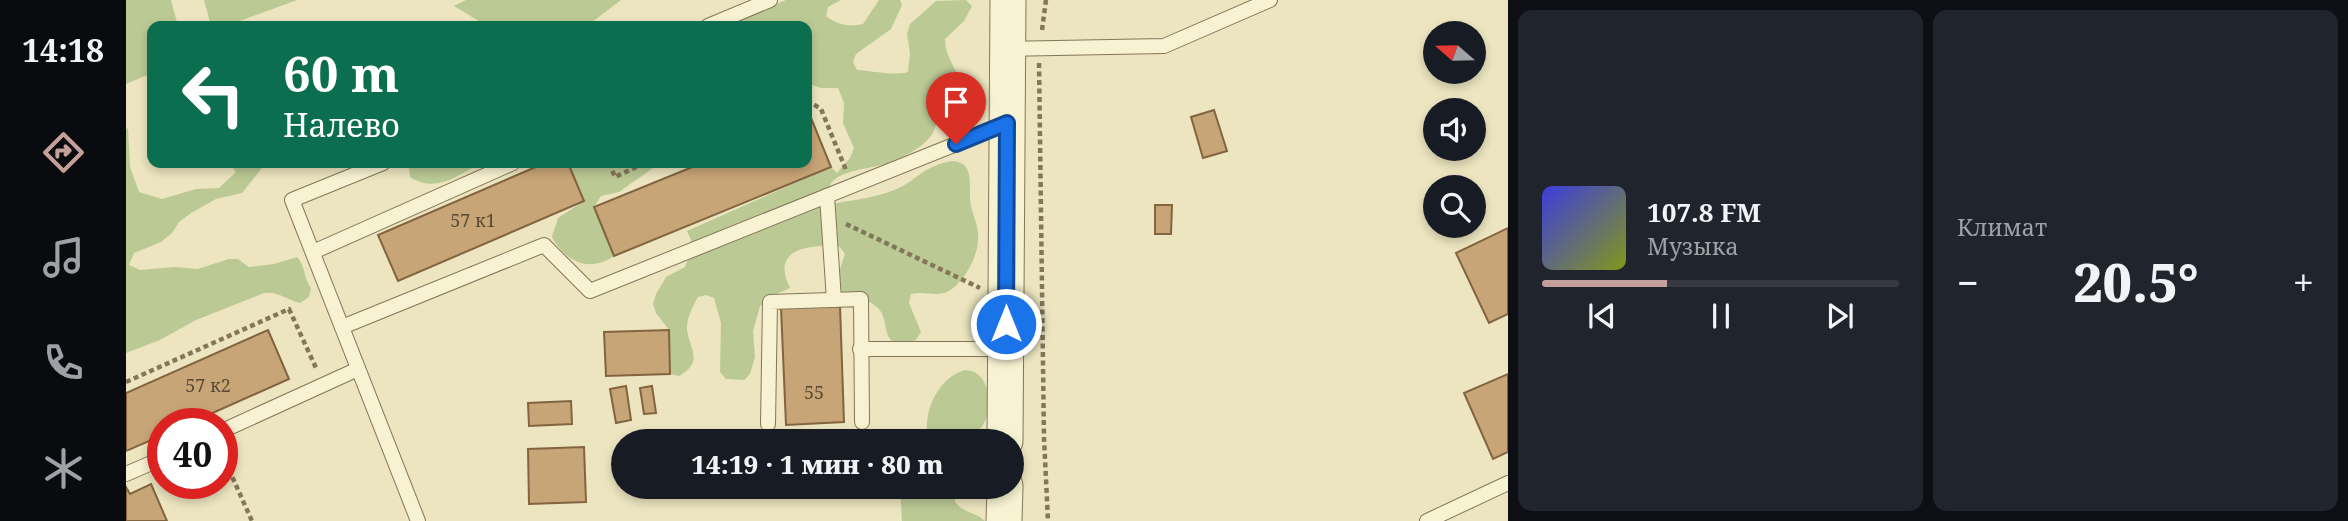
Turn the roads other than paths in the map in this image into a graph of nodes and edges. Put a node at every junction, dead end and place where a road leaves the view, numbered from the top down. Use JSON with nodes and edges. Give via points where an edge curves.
{"nodes":[{"id":1,"x":769,"y":0,"type":"edge"},
{"id":2,"x":1008,"y":0,"type":"edge"},
{"id":3,"x":1261,"y":2,"type":"edge"},
{"id":4,"x":720,"y":21,"type":"edge"},
{"id":5,"x":1023,"y":49,"type":"junction"},
{"id":6,"x":1007,"y":123,"type":"junction"},
{"id":7,"x":371,"y":168,"type":"edge"},
{"id":8,"x":502,"y":168,"type":"edge"},
{"id":9,"x":827,"y":196,"type":"junction"},
{"id":10,"x":313,"y":252,"type":"junction"},
{"id":11,"x":834,"y":300,"type":"junction"},
{"id":12,"x":342,"y":327,"type":"junction"},
{"id":13,"x":860,"y":349,"type":"junction"},
{"id":14,"x":1005,"y":349,"type":"junction"},
{"id":15,"x":358,"y":369,"type":"junction"},
{"id":16,"x":862,"y":422,"type":"dead end"},
{"id":17,"x":238,"y":424,"type":"edge"},
{"id":18,"x":768,"y":424,"type":"dead end"},
{"id":19,"x":1005,"y":429,"type":"edge"},
{"id":20,"x":147,"y":465,"type":"edge"},
{"id":21,"x":126,"y":474,"type":"edge"},
{"id":22,"x":1508,"y":483,"type":"edge"},
{"id":23,"x":1005,"y":499,"type":"edge"},
{"id":24,"x":418,"y":521,"type":"edge"},
{"id":25,"x":1004,"y":521,"type":"edge"},
{"id":26,"x":1427,"y":521,"type":"edge"}],
"edges":[{"from":1,"to":4,"type":"lane"},
{"from":2,"to":5,"type":"street"},
{"from":3,"to":5,"type":"lane","via":[[1164,46]]},
{"from":5,"to":6,"type":"street"},
{"from":6,"to":9,"type":"lane"},
{"from":6,"to":14,"type":"street"},
{"from":7,"to":10,"type":"lane","via":[[292,200]]},
{"from":8,"to":10,"type":"lane"},
{"from":9,"to":11,"type":"lane"},
{"from":9,"to":12,"type":"lane","via":[[590,291],[544,245]]},
{"from":10,"to":12,"type":"lane"},
{"from":11,"to":13,"type":"lane","via":[[861,299]]},
{"from":11,"to":18,"type":"lane","via":[[770,302]]},
{"from":12,"to":15,"type":"lane"},
{"from":13,"to":14,"type":"lane"},
{"from":13,"to":16,"type":"lane"},
{"from":14,"to":19,"type":"street"},
{"from":15,"to":17,"type":"lane"},
{"from":15,"to":24,"type":"lane"},
{"from":20,"to":21,"type":"lane"},
{"from":22,"to":26,"type":"lane"},
{"from":23,"to":25,"type":"street"}]}
